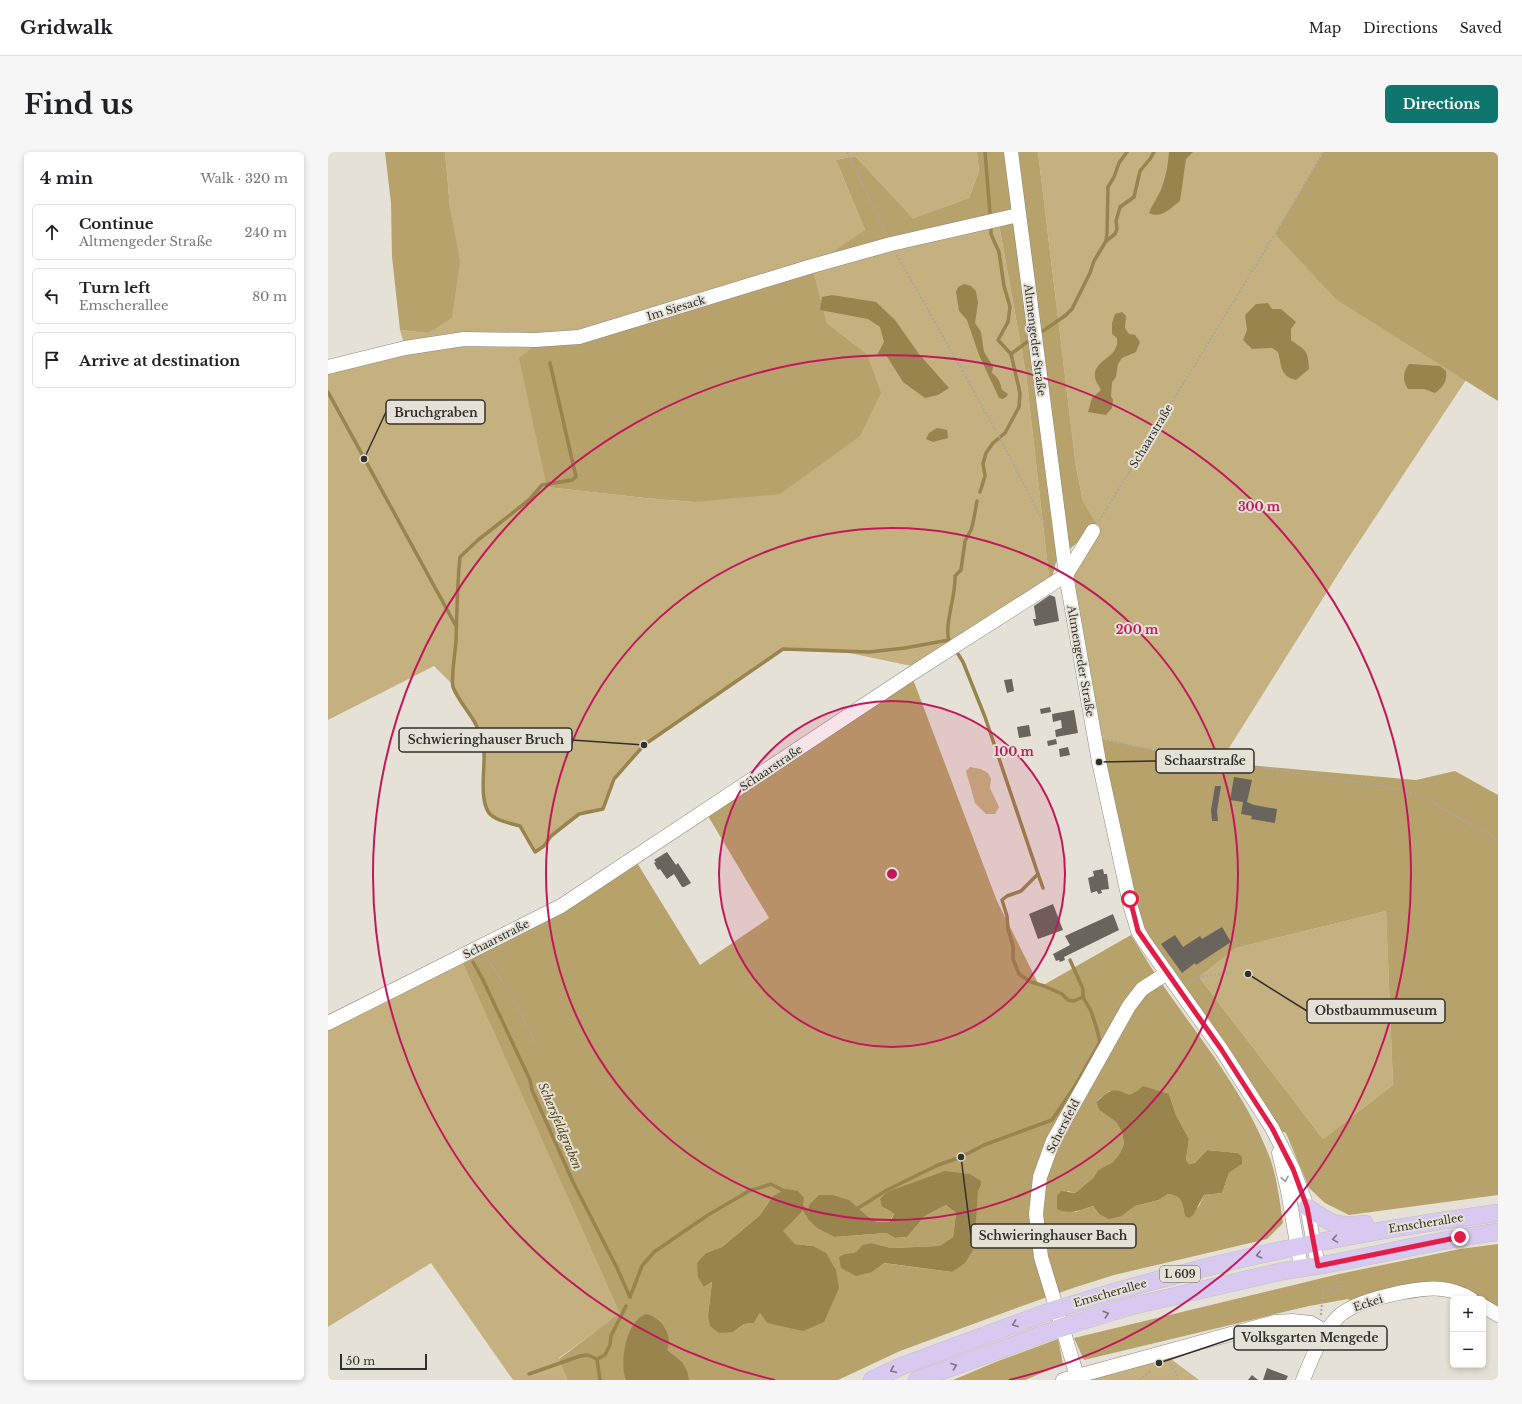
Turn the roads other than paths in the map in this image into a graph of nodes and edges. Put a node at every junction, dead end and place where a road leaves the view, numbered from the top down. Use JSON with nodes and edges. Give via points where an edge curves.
{"nodes":[{"id":1,"x":1011,"y":152,"type":"edge"},
{"id":2,"x":1018,"y":215,"type":"junction"},
{"id":3,"x":328,"y":367,"type":"edge"},
{"id":4,"x":1093,"y":531,"type":"road end"},
{"id":5,"x":1066,"y":575,"type":"junction"},
{"id":6,"x":1167,"y":973,"type":"junction"},
{"id":7,"x":328,"y":1023,"type":"edge"},
{"id":8,"x":1272,"y":1128,"type":"junction"},
{"id":9,"x":1498,"y":1205,"type":"edge"},
{"id":10,"x":1307,"y":1207,"type":"junction"},
{"id":11,"x":1498,"y":1213,"type":"edge"},
{"id":12,"x":1498,"y":1232,"type":"edge"},
{"id":13,"x":1314,"y":1243,"type":"junction"},
{"id":14,"x":1297,"y":1246,"type":"junction"},
{"id":15,"x":1318,"y":1266,"type":"junction"},
{"id":16,"x":1301,"y":1267,"type":"junction"},
{"id":17,"x":1466,"y":1296,"type":"edge"},
{"id":18,"x":1486,"y":1308,"type":"edge"},
{"id":19,"x":1498,"y":1315,"type":"edge"},
{"id":20,"x":1326,"y":1332,"type":"junction"},
{"id":21,"x":1077,"y":1376,"type":"junction"},
{"id":22,"x":872,"y":1380,"type":"edge"},
{"id":23,"x":917,"y":1380,"type":"edge"},
{"id":24,"x":1063,"y":1380,"type":"edge"},
{"id":25,"x":1303,"y":1380,"type":"edge"}],
"edges":[{"from":1,"to":2,"type":"street","name":"Altmengeder Straße"},
{"from":2,"to":3,"type":"street","name":"Im Siesack","via":[[891,244],[579,337],[464,340],[405,348]]},
{"from":2,"to":5,"type":"street","name":"Altmengeder Straße"},
{"from":4,"to":5,"type":"street","name":"Schaarstraße"},
{"from":5,"to":6,"type":"street","name":"Altmengeder Straße","via":[[1094,737],[1130,904],[1138,931]]},
{"from":5,"to":7,"type":"street","name":"Schaarstraße","via":[[911,674],[561,906]]},
{"from":6,"to":8,"type":"street","name":"Altmengeder Straße","via":[[1221,1049]]},
{"from":6,"to":21,"type":"street","name":"Schersfeld","via":[[1142,989],[1129,1006],[1053,1141],[1040,1177],[1036,1214],[1041,1257]]},
{"from":8,"to":10,"type":"street","name":"Altmengeder Straße","via":[[1293,1169]]},
{"from":8,"to":14,"type":"street","name":"Altmengeder Straße","one_way":true,"via":[[1288,1191]]},
{"from":9,"to":10,"type":"main road","via":[[1355,1226],[1332,1223]]},
{"from":10,"to":13,"type":"street","name":"Altmengeder Straße"},
{"from":11,"to":13,"type":"main road","name":"Emscherallee","number":"L 609","one_way":true},
{"from":12,"to":15,"type":"main road","name":"Emscherallee","number":"L 609","via":[[1460,1237]]},
{"from":13,"to":14,"type":"main road","name":"Emscherallee","number":"L 609"},
{"from":13,"to":15,"type":"street","name":"Altmengeder Straße"},
{"from":14,"to":16,"type":"street","name":"Altmengeder Straße"},
{"from":14,"to":22,"type":"main road","name":"Emscherallee","number":"L 609","one_way":true,"via":[[1116,1290],[902,1366]]},
{"from":15,"to":16,"type":"main road","name":"Emscherallee","number":"L 609"},
{"from":23,"to":16,"type":"main road","name":"Emscherallee","number":"L 609","one_way":true,"via":[[1063,1327],[1132,1306]]},
{"from":17,"to":20,"type":"street","name":"Eckei","via":[[1431,1288],[1379,1298],[1353,1307],[1339,1316]]},
{"from":18,"to":19,"type":"street"},
{"from":20,"to":21,"type":"street","via":[[1311,1323],[1276,1322]]},
{"from":20,"to":25,"type":"street","name":"Eckei"},
{"from":21,"to":24,"type":"street"}]}
